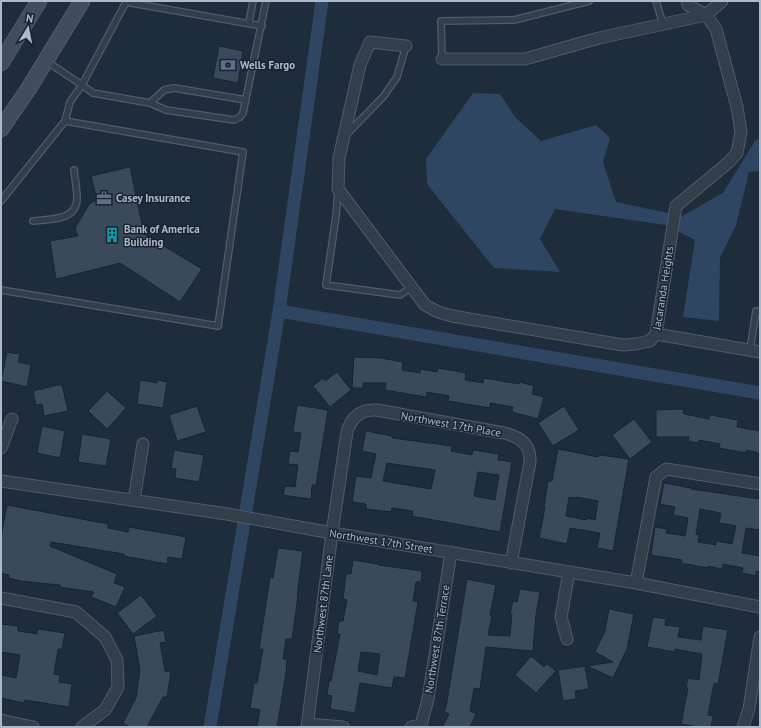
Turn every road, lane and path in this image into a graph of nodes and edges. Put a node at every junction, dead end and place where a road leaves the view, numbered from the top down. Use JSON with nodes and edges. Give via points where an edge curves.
{"nodes":[{"id":1,"x":39,"y":1,"type":"edge"},
{"id":2,"x":82,"y":1,"type":"edge"},
{"id":3,"x":253,"y":1,"type":"edge"},
{"id":4,"x":266,"y":1,"type":"edge"},
{"id":5,"x":589,"y":1,"type":"edge"},
{"id":6,"x":656,"y":1,"type":"edge"},
{"id":7,"x":687,"y":1,"type":"edge"},
{"id":8,"x":708,"y":1,"type":"edge"},
{"id":9,"x":722,"y":1,"type":"edge"},
{"id":10,"x":706,"y":15,"type":"junction"},
{"id":11,"x":249,"y":22,"type":"junction"},
{"id":12,"x":663,"y":24,"type":"junction"},
{"id":13,"x":262,"y":26,"type":"junction"},
{"id":14,"x":406,"y":46,"type":"joint"},
{"id":15,"x":442,"y":59,"type":"joint"},
{"id":16,"x":46,"y":60,"type":"junction"},
{"id":17,"x":1,"y":63,"type":"edge"},
{"id":18,"x":82,"y":85,"type":"junction"},
{"id":19,"x":246,"y":100,"type":"junction"},
{"id":20,"x":150,"y":103,"type":"junction"},
{"id":21,"x":65,"y":121,"type":"junction"},
{"id":22,"x":1,"y":129,"type":"edge"},
{"id":23,"x":344,"y":137,"type":"junction"},
{"id":24,"x":74,"y":170,"type":"dead end"},
{"id":25,"x":338,"y":189,"type":"junction"},
{"id":26,"x":1,"y":201,"type":"edge"},
{"id":27,"x":33,"y":221,"type":"dead end"},
{"id":28,"x":412,"y":287,"type":"junction"},
{"id":29,"x":1,"y":290,"type":"edge"},
{"id":30,"x":760,"y":312,"type":"edge"},
{"id":31,"x":656,"y":334,"type":"junction"},
{"id":32,"x":755,"y":351,"type":"edge"},
{"id":33,"x":360,"y":413,"type":"joint"},
{"id":34,"x":12,"y":419,"type":"dead end"},
{"id":35,"x":143,"y":444,"type":"dead end"},
{"id":36,"x":1,"y":448,"type":"edge"},
{"id":37,"x":1,"y":480,"type":"edge"},
{"id":38,"x":760,"y":484,"type":"edge"},
{"id":39,"x":134,"y":500,"type":"junction"},
{"id":40,"x":332,"y":534,"type":"junction"},
{"id":41,"x":451,"y":552,"type":"junction"},
{"id":42,"x":511,"y":563,"type":"junction"},
{"id":43,"x":569,"y":572,"type":"junction"},
{"id":44,"x":636,"y":583,"type":"junction"},
{"id":45,"x":1,"y":598,"type":"edge"},
{"id":46,"x":760,"y":607,"type":"edge"},
{"id":47,"x":760,"y":637,"type":"edge"},
{"id":48,"x":567,"y":639,"type":"dead end"},
{"id":49,"x":1,"y":720,"type":"edge"},
{"id":50,"x":308,"y":726,"type":"edge"},
{"id":51,"x":416,"y":726,"type":"edge"},
{"id":52,"x":33,"y":727,"type":"edge"},
{"id":53,"x":82,"y":727,"type":"edge"},
{"id":54,"x":343,"y":727,"type":"edge"},
{"id":55,"x":743,"y":727,"type":"edge"}],
"edges":[{"from":1,"to":17,"type":"main road"},
{"from":2,"to":16,"type":"main road"},
{"from":3,"to":11,"type":"lane"},
{"from":4,"to":13,"type":"lane"},
{"from":5,"to":15,"type":"lane","via":[[514,20],[441,21]]},
{"from":6,"to":12,"type":"lane"},
{"from":7,"to":10,"type":"street","name":"Jacaranda Heights","via":[[688,5]]},
{"from":8,"to":10,"type":"street"},
{"from":9,"to":10,"type":"street"},
{"from":10,"to":12,"type":"street"},
{"from":10,"to":31,"type":"street","name":"Jacaranda Heights","via":[[716,29],[737,106],[741,132],[737,153],[676,206]]},
{"from":11,"to":13,"type":"lane"},
{"from":11,"to":18,"type":"lane","via":[[126,2]]},
{"from":12,"to":15,"type":"street","via":[[599,38],[525,59]]},
{"from":13,"to":19,"type":"lane"},
{"from":14,"to":23,"type":"lane","via":[[397,76],[383,97]]},
{"from":14,"to":23,"type":"street","via":[[370,42],[360,65]]},
{"from":16,"to":18,"type":"lane"},
{"from":16,"to":22,"type":"main road"},
{"from":18,"to":20,"type":"lane","via":[[93,93]]},
{"from":18,"to":21,"type":"lane","via":[[70,102]]},
{"from":19,"to":20,"type":"lane","via":[[174,88],[164,90]]},
{"from":19,"to":20,"type":"lane","via":[[243,113],[234,120],[166,110]]},
{"from":21,"to":26,"type":"lane"},
{"from":21,"to":29,"type":"lane","via":[[243,152],[218,326]]},
{"from":23,"to":25,"type":"street","via":[[339,158]]},
{"from":24,"to":27,"type":"lane","via":[[77,198],[76,206],[70,214],[61,218]]},
{"from":25,"to":28,"type":"street","name":"Jacaranda Heights"},
{"from":25,"to":28,"type":"lane","via":[[326,285],[400,295]]},
{"from":28,"to":31,"type":"street","name":"Jacaranda Heights","via":[[425,305],[452,316],[623,345],[650,341]]},
{"from":30,"to":32,"type":"lane","via":[[756,311]]},
{"from":31,"to":32,"type":"street"},
{"from":33,"to":40,"type":"street","name":"Northwest 87th Lane","via":[[352,421],[347,432]]},
{"from":33,"to":42,"type":"street","name":"Northwest 17th Place","via":[[377,410],[511,435],[524,441],[529,449],[530,458]]},
{"from":34,"to":36,"type":"street"},
{"from":35,"to":39,"type":"street"},
{"from":37,"to":39,"type":"street","name":"Northwest 17th Street"},
{"from":38,"to":44,"type":"street","via":[[666,469],[656,477]]},
{"from":39,"to":40,"type":"street","name":"Northwest 17th Street"},
{"from":40,"to":41,"type":"street","name":"Northwest 17th Street"},
{"from":40,"to":50,"type":"street","name":"Northwest 87th Lane"},
{"from":41,"to":42,"type":"street","name":"Northwest 17th Street"},
{"from":41,"to":51,"type":"street","name":"Northwest 87th Terrace","via":[[428,699]]},
{"from":42,"to":43,"type":"street","name":"Northwest 17th Street"},
{"from":43,"to":44,"type":"street","name":"Northwest 17th Street"},
{"from":43,"to":48,"type":"street","via":[[561,617]]},
{"from":44,"to":46,"type":"street","name":"Northwest 17th Street"},
{"from":45,"to":53,"type":"street","via":[[76,612],[106,637],[116,660],[118,687],[105,710]]},
{"from":47,"to":55,"type":"street","via":[[749,709]]},
{"from":49,"to":52,"type":"street"},
{"from":50,"to":54,"type":"street"}]}
